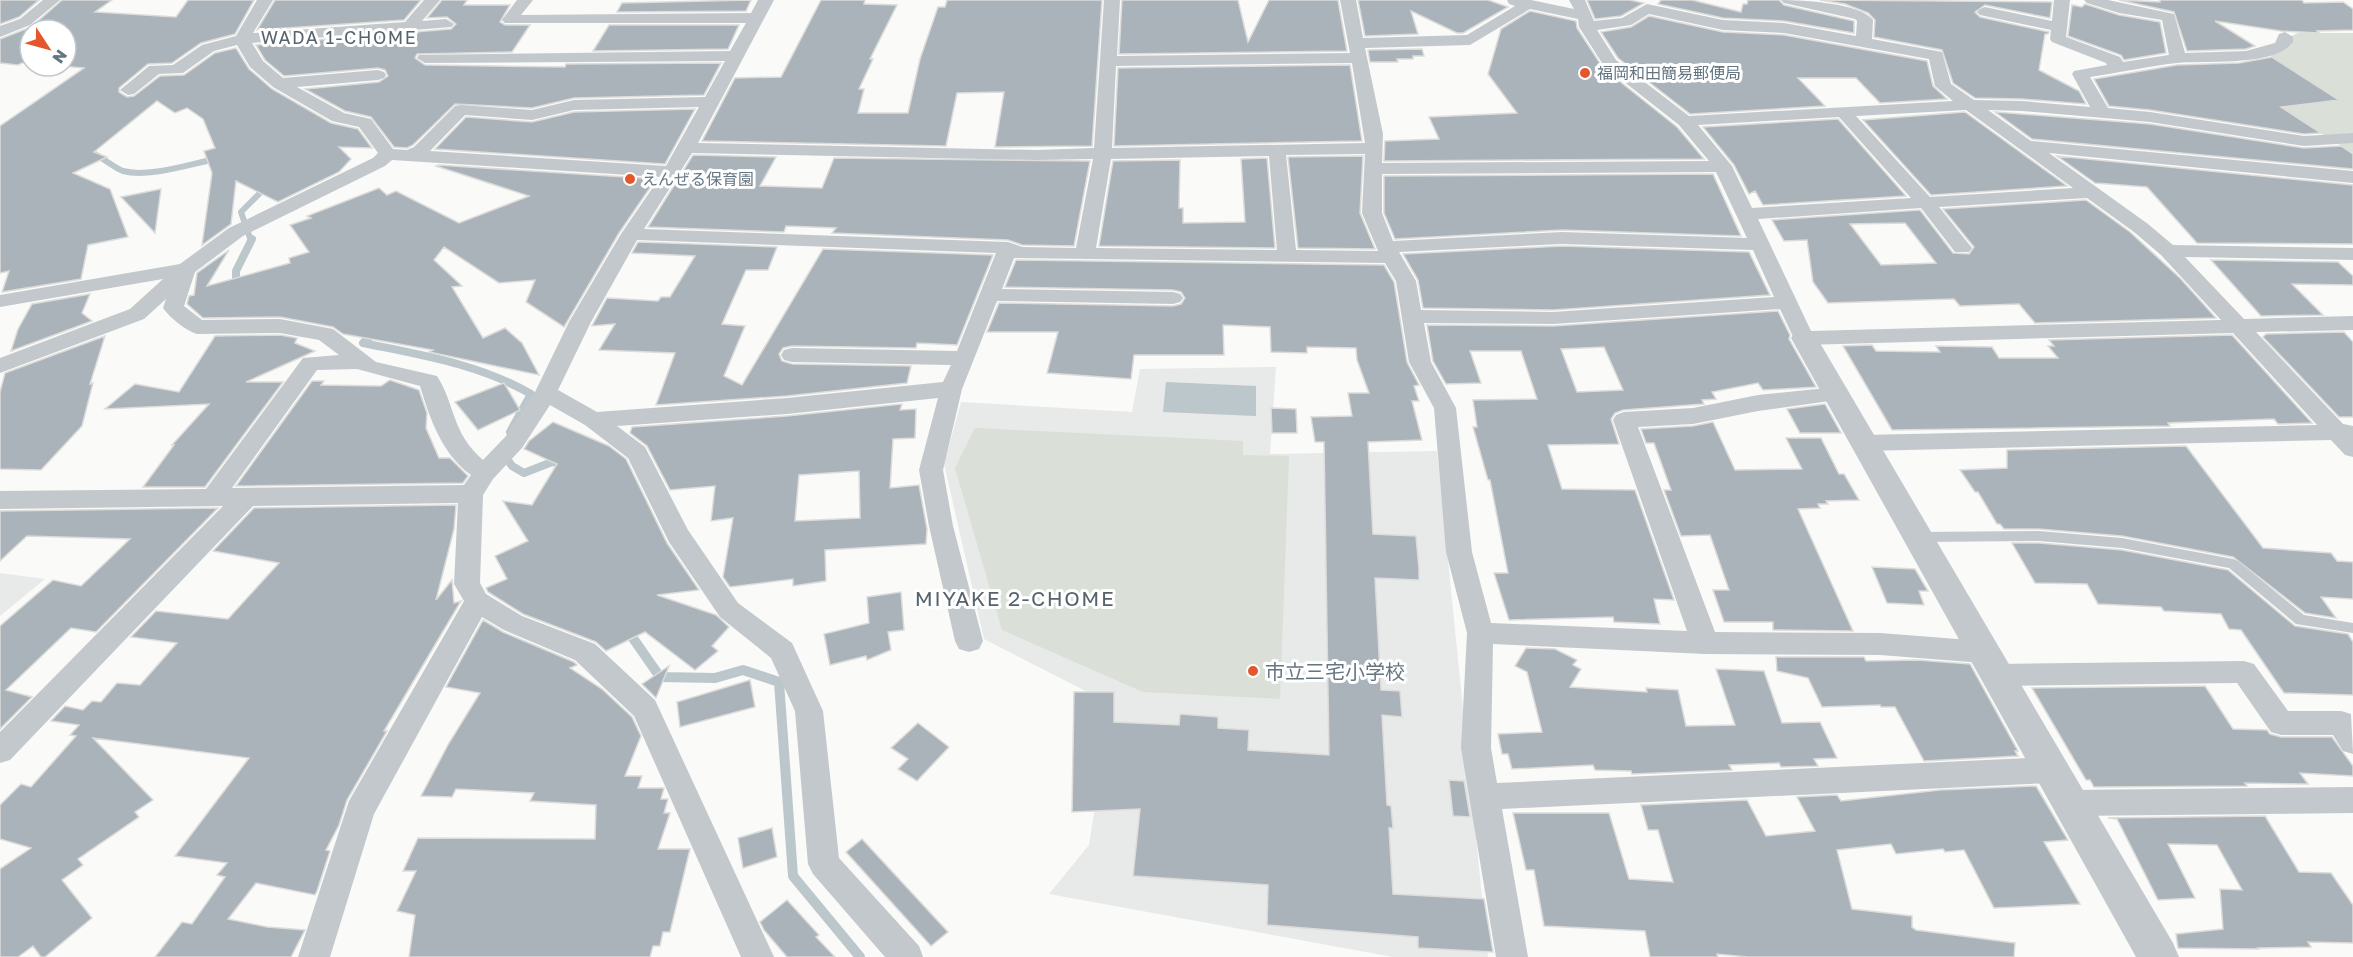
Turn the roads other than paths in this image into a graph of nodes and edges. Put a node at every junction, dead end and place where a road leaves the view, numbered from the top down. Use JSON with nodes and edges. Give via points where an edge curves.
{"nodes":[{"id":1,"x":52,"y":0,"type":"edge"},
{"id":2,"x":266,"y":0,"type":"edge"},
{"id":3,"x":432,"y":0,"type":"edge"},
{"id":4,"x":525,"y":0,"type":"edge"},
{"id":5,"x":766,"y":0,"type":"edge"},
{"id":6,"x":1112,"y":0,"type":"edge"},
{"id":7,"x":1348,"y":0,"type":"edge"},
{"id":8,"x":1508,"y":0,"type":"edge"},
{"id":9,"x":1789,"y":0,"type":"edge"},
{"id":10,"x":2062,"y":0,"type":"edge"},
{"id":11,"x":2092,"y":0,"type":"edge"},
{"id":12,"x":1528,"y":4,"type":"junction"},
{"id":13,"x":1652,"y":4,"type":"edge"},
{"id":14,"x":2140,"y":6,"type":"edge"},
{"id":15,"x":1985,"y":12,"type":"dead end"},
{"id":16,"x":1583,"y":14,"type":"edge"},
{"id":17,"x":756,"y":18,"type":"junction"},
{"id":18,"x":446,"y":24,"type":"dead end"},
{"id":19,"x":409,"y":27,"type":"junction"},
{"id":20,"x":2060,"y":27,"type":"junction"},
{"id":21,"x":0,"y":32,"type":"edge"},
{"id":22,"x":2285,"y":37,"type":"dead end"},
{"id":23,"x":242,"y":39,"type":"junction"},
{"id":24,"x":1864,"y":42,"type":"junction"},
{"id":25,"x":1358,"y":51,"type":"junction"},
{"id":26,"x":737,"y":56,"type":"junction"},
{"id":27,"x":425,"y":58,"type":"dead end"},
{"id":28,"x":2178,"y":58,"type":"junction"},
{"id":29,"x":1108,"y":62,"type":"junction"},
{"id":30,"x":2121,"y":68,"type":"junction"},
{"id":31,"x":378,"y":75,"type":"dead end"},
{"id":32,"x":279,"y":83,"type":"junction"},
{"id":33,"x":128,"y":90,"type":"dead end"},
{"id":34,"x":712,"y":102,"type":"junction"},
{"id":35,"x":1968,"y":105,"type":"junction"},
{"id":36,"x":1843,"y":112,"type":"junction"},
{"id":37,"x":2102,"y":113,"type":"junction"},
{"id":38,"x":1685,"y":121,"type":"junction"},
{"id":39,"x":2353,"y":138,"type":"edge"},
{"id":40,"x":2025,"y":146,"type":"junction"},
{"id":41,"x":686,"y":148,"type":"junction"},
{"id":42,"x":1277,"y":150,"type":"junction"},
{"id":43,"x":1104,"y":153,"type":"junction"},
{"id":44,"x":388,"y":154,"type":"junction"},
{"id":45,"x":408,"y":156,"type":"junction"},
{"id":46,"x":1373,"y":158,"type":"junction"},
{"id":47,"x":1723,"y":166,"type":"junction"},
{"id":48,"x":670,"y":172,"type":"junction"},
{"id":49,"x":2353,"y":177,"type":"edge"},
{"id":50,"x":2090,"y":192,"type":"junction"},
{"id":51,"x":1926,"y":203,"type":"junction"},
{"id":52,"x":1746,"y":214,"type":"junction"},
{"id":53,"x":631,"y":234,"type":"junction"},
{"id":54,"x":1760,"y":244,"type":"junction"},
{"id":55,"x":1008,"y":248,"type":"junction"},
{"id":56,"x":1962,"y":248,"type":"dead end"},
{"id":57,"x":1389,"y":252,"type":"junction"},
{"id":58,"x":2168,"y":252,"type":"junction"},
{"id":59,"x":1085,"y":254,"type":"junction"},
{"id":60,"x":2353,"y":254,"type":"edge"},
{"id":61,"x":1287,"y":256,"type":"junction"},
{"id":62,"x":186,"y":269,"type":"junction"},
{"id":63,"x":990,"y":295,"type":"junction"},
{"id":64,"x":1173,"y":298,"type":"dead end"},
{"id":65,"x":0,"y":301,"type":"edge"},
{"id":66,"x":1788,"y":302,"type":"junction"},
{"id":67,"x":1412,"y":316,"type":"junction"},
{"id":68,"x":2353,"y":323,"type":"edge"},
{"id":69,"x":2239,"y":327,"type":"junction"},
{"id":70,"x":1804,"y":338,"type":"junction"},
{"id":71,"x":792,"y":355,"type":"dead end"},
{"id":72,"x":965,"y":358,"type":"junction"},
{"id":73,"x":363,"y":362,"type":"junction"},
{"id":74,"x":0,"y":366,"type":"edge"},
{"id":75,"x":951,"y":389,"type":"junction"},
{"id":76,"x":546,"y":393,"type":"junction"},
{"id":77,"x":1836,"y":394,"type":"junction"},
{"id":78,"x":593,"y":420,"type":"junction"},
{"id":79,"x":2348,"y":438,"type":"edge"},
{"id":80,"x":1864,"y":443,"type":"junction"},
{"id":81,"x":490,"y":469,"type":"junction"},
{"id":82,"x":213,"y":497,"type":"junction"},
{"id":83,"x":248,"y":497,"type":"junction"},
{"id":84,"x":0,"y":500,"type":"edge"},
{"id":85,"x":1917,"y":537,"type":"junction"},
{"id":86,"x":477,"y":601,"type":"junction"},
{"id":87,"x":2353,"y":628,"type":"edge"},
{"id":88,"x":1480,"y":633,"type":"junction"},
{"id":89,"x":969,"y":641,"type":"dead end"},
{"id":90,"x":1705,"y":643,"type":"junction"},
{"id":91,"x":1990,"y":664,"type":"junction"},
{"id":92,"x":2353,"y":742,"type":"edge"},
{"id":93,"x":0,"y":752,"type":"edge"},
{"id":94,"x":2050,"y":770,"type":"junction"},
{"id":95,"x":1485,"y":797,"type":"junction"},
{"id":96,"x":2353,"y":800,"type":"edge"},
{"id":97,"x":2069,"y":803,"type":"junction"},
{"id":98,"x":314,"y":957,"type":"edge"},
{"id":99,"x":758,"y":957,"type":"edge"},
{"id":100,"x":907,"y":957,"type":"edge"},
{"id":101,"x":1512,"y":957,"type":"edge"},
{"id":102,"x":2158,"y":957,"type":"edge"}],
"edges":[{"from":1,"to":21,"type":"street","via":[[25,22]]},
{"from":2,"to":23,"type":"street"},
{"from":3,"to":19,"type":"street"},
{"from":4,"to":17,"type":"street","via":[[510,20]]},
{"from":5,"to":17,"type":"street"},
{"from":6,"to":29,"type":"street"},
{"from":7,"to":25,"type":"street"},
{"from":8,"to":12,"type":"street"},
{"from":9,"to":24,"type":"street","via":[[1860,16],[1865,20]]},
{"from":10,"to":20,"type":"street"},
{"from":11,"to":14,"type":"street"},
{"from":12,"to":16,"type":"street"},
{"from":12,"to":25,"type":"street","via":[[1470,40]]},
{"from":13,"to":16,"type":"street","via":[[1626,22]]},
{"from":13,"to":24,"type":"street","via":[[1724,25],[1784,28]]},
{"from":14,"to":28,"type":"street","via":[[2169,17]]},
{"from":15,"to":20,"type":"street"},
{"from":16,"to":38,"type":"street","via":[[1610,63]]},
{"from":17,"to":26,"type":"street"},
{"from":18,"to":19,"type":"street"},
{"from":19,"to":23,"type":"street"},
{"from":20,"to":30,"type":"street","via":[[2058,39],[2114,60]]},
{"from":22,"to":28,"type":"street","via":[[2281,46],[2247,56]]},
{"from":23,"to":32,"type":"street","via":[[256,64]]},
{"from":23,"to":33,"type":"street","via":[[208,48],[177,70],[155,69]]},
{"from":24,"to":35,"type":"street","via":[[1936,55],[1943,86]]},
{"from":25,"to":29,"type":"street"},
{"from":25,"to":46,"type":"street","via":[[1374,134]]},
{"from":26,"to":27,"type":"street"},
{"from":26,"to":34,"type":"street"},
{"from":28,"to":30,"type":"street"},
{"from":29,"to":43,"type":"street"},
{"from":30,"to":37,"type":"street","via":[[2080,74]]},
{"from":31,"to":32,"type":"street"},
{"from":32,"to":44,"type":"street","via":[[338,117],[365,123]]},
{"from":34,"to":41,"type":"street"},
{"from":34,"to":45,"type":"street","via":[[574,105],[532,115],[461,110],[420,151]]},
{"from":35,"to":36,"type":"street"},
{"from":35,"to":37,"type":"street"},
{"from":35,"to":40,"type":"street"},
{"from":36,"to":38,"type":"street"},
{"from":36,"to":51,"type":"street"},
{"from":37,"to":39,"type":"street","via":[[2304,141]]},
{"from":38,"to":47,"type":"street"},
{"from":40,"to":49,"type":"street"},
{"from":40,"to":50,"type":"street"},
{"from":41,"to":43,"type":"street"},
{"from":41,"to":48,"type":"street"},
{"from":42,"to":43,"type":"street"},
{"from":42,"to":46,"type":"street"},
{"from":42,"to":61,"type":"street"},
{"from":43,"to":59,"type":"street"},
{"from":44,"to":45,"type":"street"},
{"from":44,"to":62,"type":"street","via":[[379,162],[236,232]]},
{"from":45,"to":48,"type":"street"},
{"from":46,"to":47,"type":"street"},
{"from":46,"to":57,"type":"street","via":[[1372,213]]},
{"from":47,"to":52,"type":"street"},
{"from":48,"to":53,"type":"street"},
{"from":50,"to":51,"type":"street"},
{"from":50,"to":58,"type":"street"},
{"from":51,"to":52,"type":"street"},
{"from":51,"to":56,"type":"street"},
{"from":52,"to":54,"type":"street"},
{"from":53,"to":55,"type":"street"},
{"from":53,"to":76,"type":"street","via":[[580,322]]},
{"from":54,"to":57,"type":"street","via":[[1562,238]]},
{"from":54,"to":66,"type":"street"},
{"from":55,"to":59,"type":"street","via":[[1019,253]]},
{"from":55,"to":63,"type":"street"},
{"from":57,"to":61,"type":"street"},
{"from":57,"to":67,"type":"street","via":[[1406,281]]},
{"from":58,"to":60,"type":"street"},
{"from":58,"to":69,"type":"street"},
{"from":59,"to":61,"type":"street"},
{"from":62,"to":65,"type":"street"},
{"from":62,"to":73,"type":"street","via":[[173,308],[197,327],[280,326],[325,334]]},
{"from":62,"to":74,"type":"street","via":[[137,314]]},
{"from":63,"to":64,"type":"street"},
{"from":63,"to":72,"type":"street"},
{"from":66,"to":67,"type":"street","via":[[1552,318]]},
{"from":66,"to":70,"type":"street"},
{"from":67,"to":88,"type":"street","via":[[1420,362],[1445,408],[1459,552]]},
{"from":68,"to":69,"type":"street"},
{"from":69,"to":70,"type":"street"},
{"from":69,"to":79,"type":"street"},
{"from":70,"to":77,"type":"street"},
{"from":71,"to":72,"type":"street"},
{"from":72,"to":75,"type":"street"},
{"from":73,"to":81,"type":"street","via":[[369,367],[429,381],[442,421],[459,452],[472,465]]},
{"from":73,"to":82,"type":"street","via":[[311,363]]},
{"from":75,"to":78,"type":"street"},
{"from":75,"to":89,"type":"street","via":[[932,470],[941,526]]},
{"from":76,"to":78,"type":"street"},
{"from":76,"to":81,"type":"street"},
{"from":77,"to":80,"type":"street"},
{"from":77,"to":90,"type":"street","via":[[1693,416],[1624,420]]},
{"from":78,"to":100,"type":"street","via":[[637,453],[678,536],[729,610],[782,651],[809,711],[824,864]]},
{"from":79,"to":80,"type":"street"},
{"from":80,"to":85,"type":"street"},
{"from":81,"to":83,"type":"street"},
{"from":81,"to":86,"type":"street","via":[[467,584]]},
{"from":82,"to":83,"type":"street"},
{"from":82,"to":84,"type":"street"},
{"from":83,"to":93,"type":"street"},
{"from":85,"to":87,"type":"lane","via":[[2039,536],[2122,543],[2233,564],[2301,620]]},
{"from":85,"to":91,"type":"street"},
{"from":86,"to":98,"type":"street","via":[[360,811]]},
{"from":86,"to":99,"type":"street","via":[[513,623],[585,652],[645,708]]},
{"from":88,"to":90,"type":"street"},
{"from":88,"to":95,"type":"street","via":[[1476,748]]},
{"from":90,"to":91,"type":"street","via":[[1880,644]]},
{"from":91,"to":92,"type":"street","via":[[2244,672],[2281,723],[2341,723]]},
{"from":91,"to":94,"type":"street"},
{"from":94,"to":95,"type":"street"},
{"from":94,"to":97,"type":"street"},
{"from":95,"to":101,"type":"street"},
{"from":96,"to":97,"type":"street"},
{"from":97,"to":102,"type":"street"}]}
